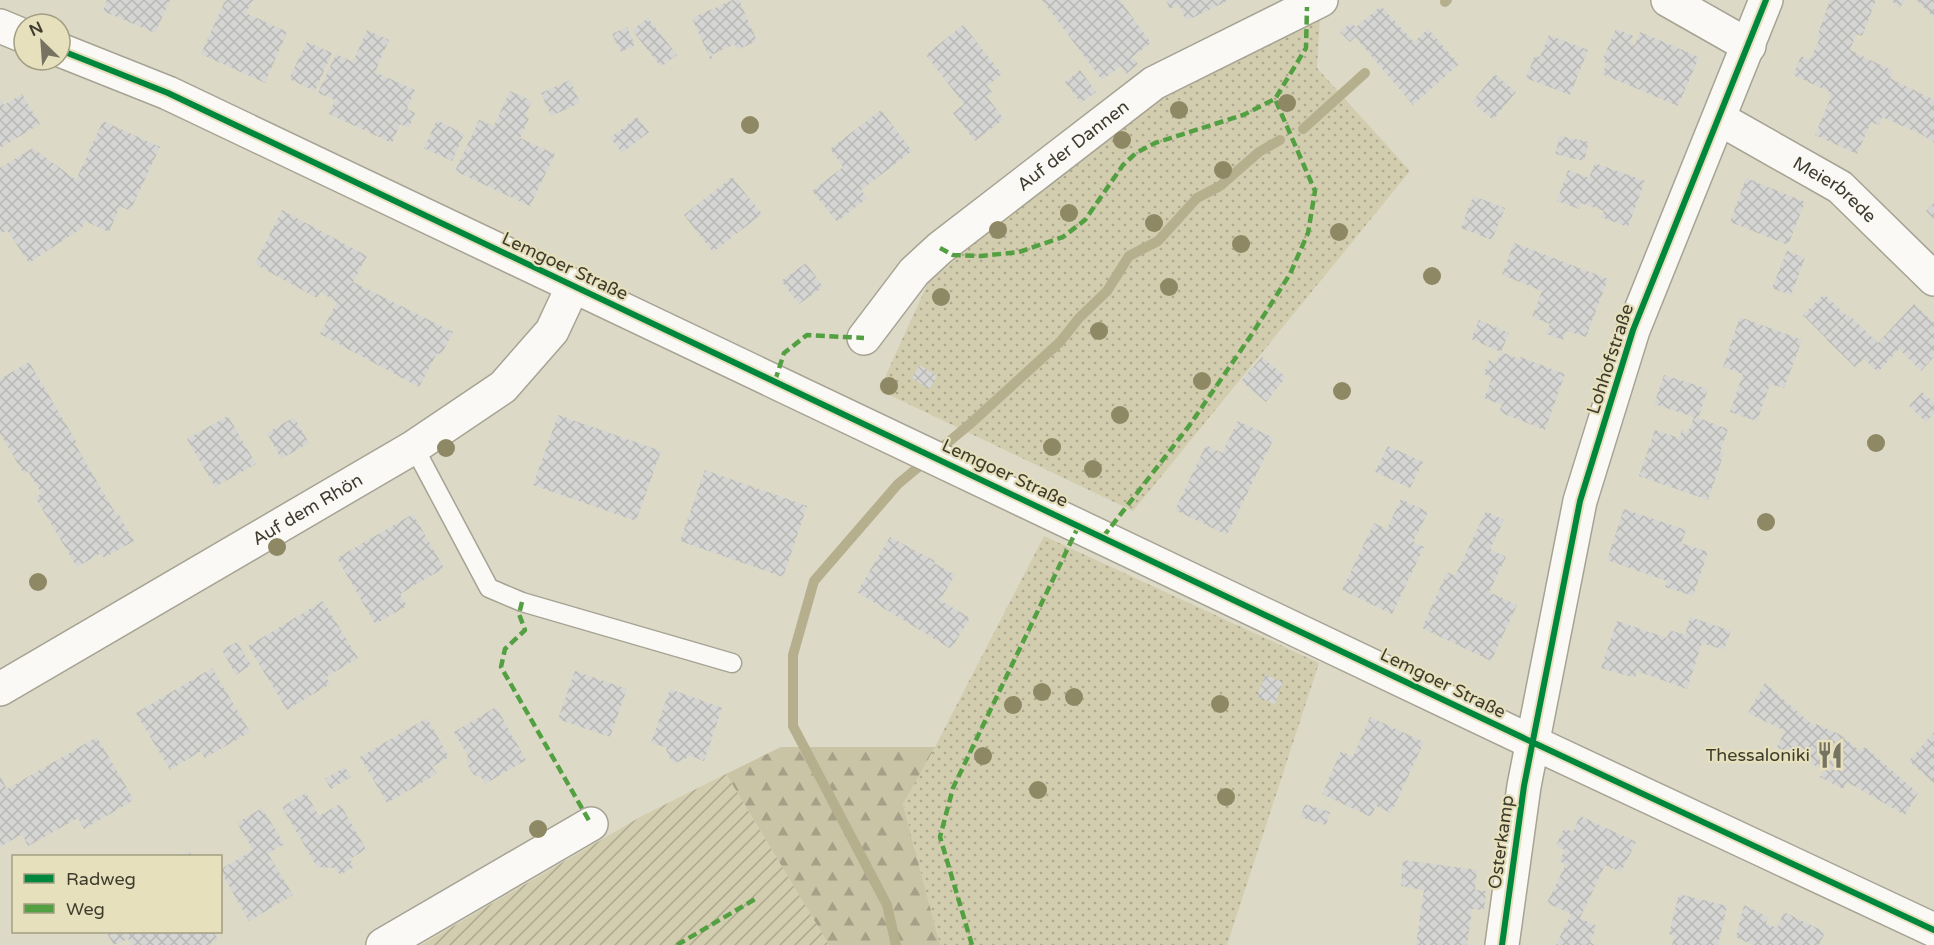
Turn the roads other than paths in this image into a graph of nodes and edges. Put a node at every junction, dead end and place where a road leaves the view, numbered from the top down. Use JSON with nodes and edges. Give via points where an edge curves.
{"nodes":[{"id":1,"x":1321,"y":0,"type":"edge"},
{"id":2,"x":1668,"y":0,"type":"edge"},
{"id":3,"x":1766,"y":0,"type":"edge"},
{"id":4,"x":1749,"y":46,"type":"junction"},
{"id":5,"x":72,"y":55,"type":"edge"},
{"id":6,"x":1720,"y":119,"type":"junction"},
{"id":7,"x":1934,"y":279,"type":"edge"},
{"id":8,"x":573,"y":286,"type":"junction"},
{"id":9,"x":864,"y":338,"type":"dead end"},
{"id":10,"x":414,"y":447,"type":"junction"},
{"id":11,"x":732,"y":663,"type":"dead end"},
{"id":12,"x":0,"y":689,"type":"edge"},
{"id":13,"x":1534,"y":743,"type":"junction"},
{"id":14,"x":591,"y":824,"type":"dead end"},
{"id":15,"x":1934,"y":929,"type":"edge"},
{"id":16,"x":382,"y":945,"type":"edge"},
{"id":17,"x":1502,"y":945,"type":"edge"}],
"edges":[{"from":1,"to":9,"type":"street","name":"Auf der Dannen","via":[[1154,83],[940,248],[914,272]]},
{"from":2,"to":4,"type":"street"},
{"from":3,"to":4,"type":"street","name":"Lohhofstraße"},
{"from":4,"to":6,"type":"street","name":"Lohhofstraße"},
{"from":5,"to":8,"type":"street","name":"Lemgoer Straße","via":[[168,93]]},
{"from":6,"to":7,"type":"street","name":"Meierbrede","via":[[1840,188]]},
{"from":6,"to":13,"type":"street","name":"Lohhofstraße","via":[[1633,330],[1580,501]]},
{"from":8,"to":10,"type":"street","name":"Auf dem Rhön","via":[[552,331],[503,387]]},
{"from":8,"to":13,"type":"street","name":"Lemgoer Straße"},
{"from":10,"to":11,"type":"lane","via":[[489,588],[522,602]]},
{"from":10,"to":12,"type":"street","name":"Auf dem Rhön"},
{"from":13,"to":15,"type":"street","name":"Lemgoer Straße"},
{"from":13,"to":17,"type":"street","name":"Osterkamp","via":[[1524,786]]},
{"from":14,"to":16,"type":"street"}]}
